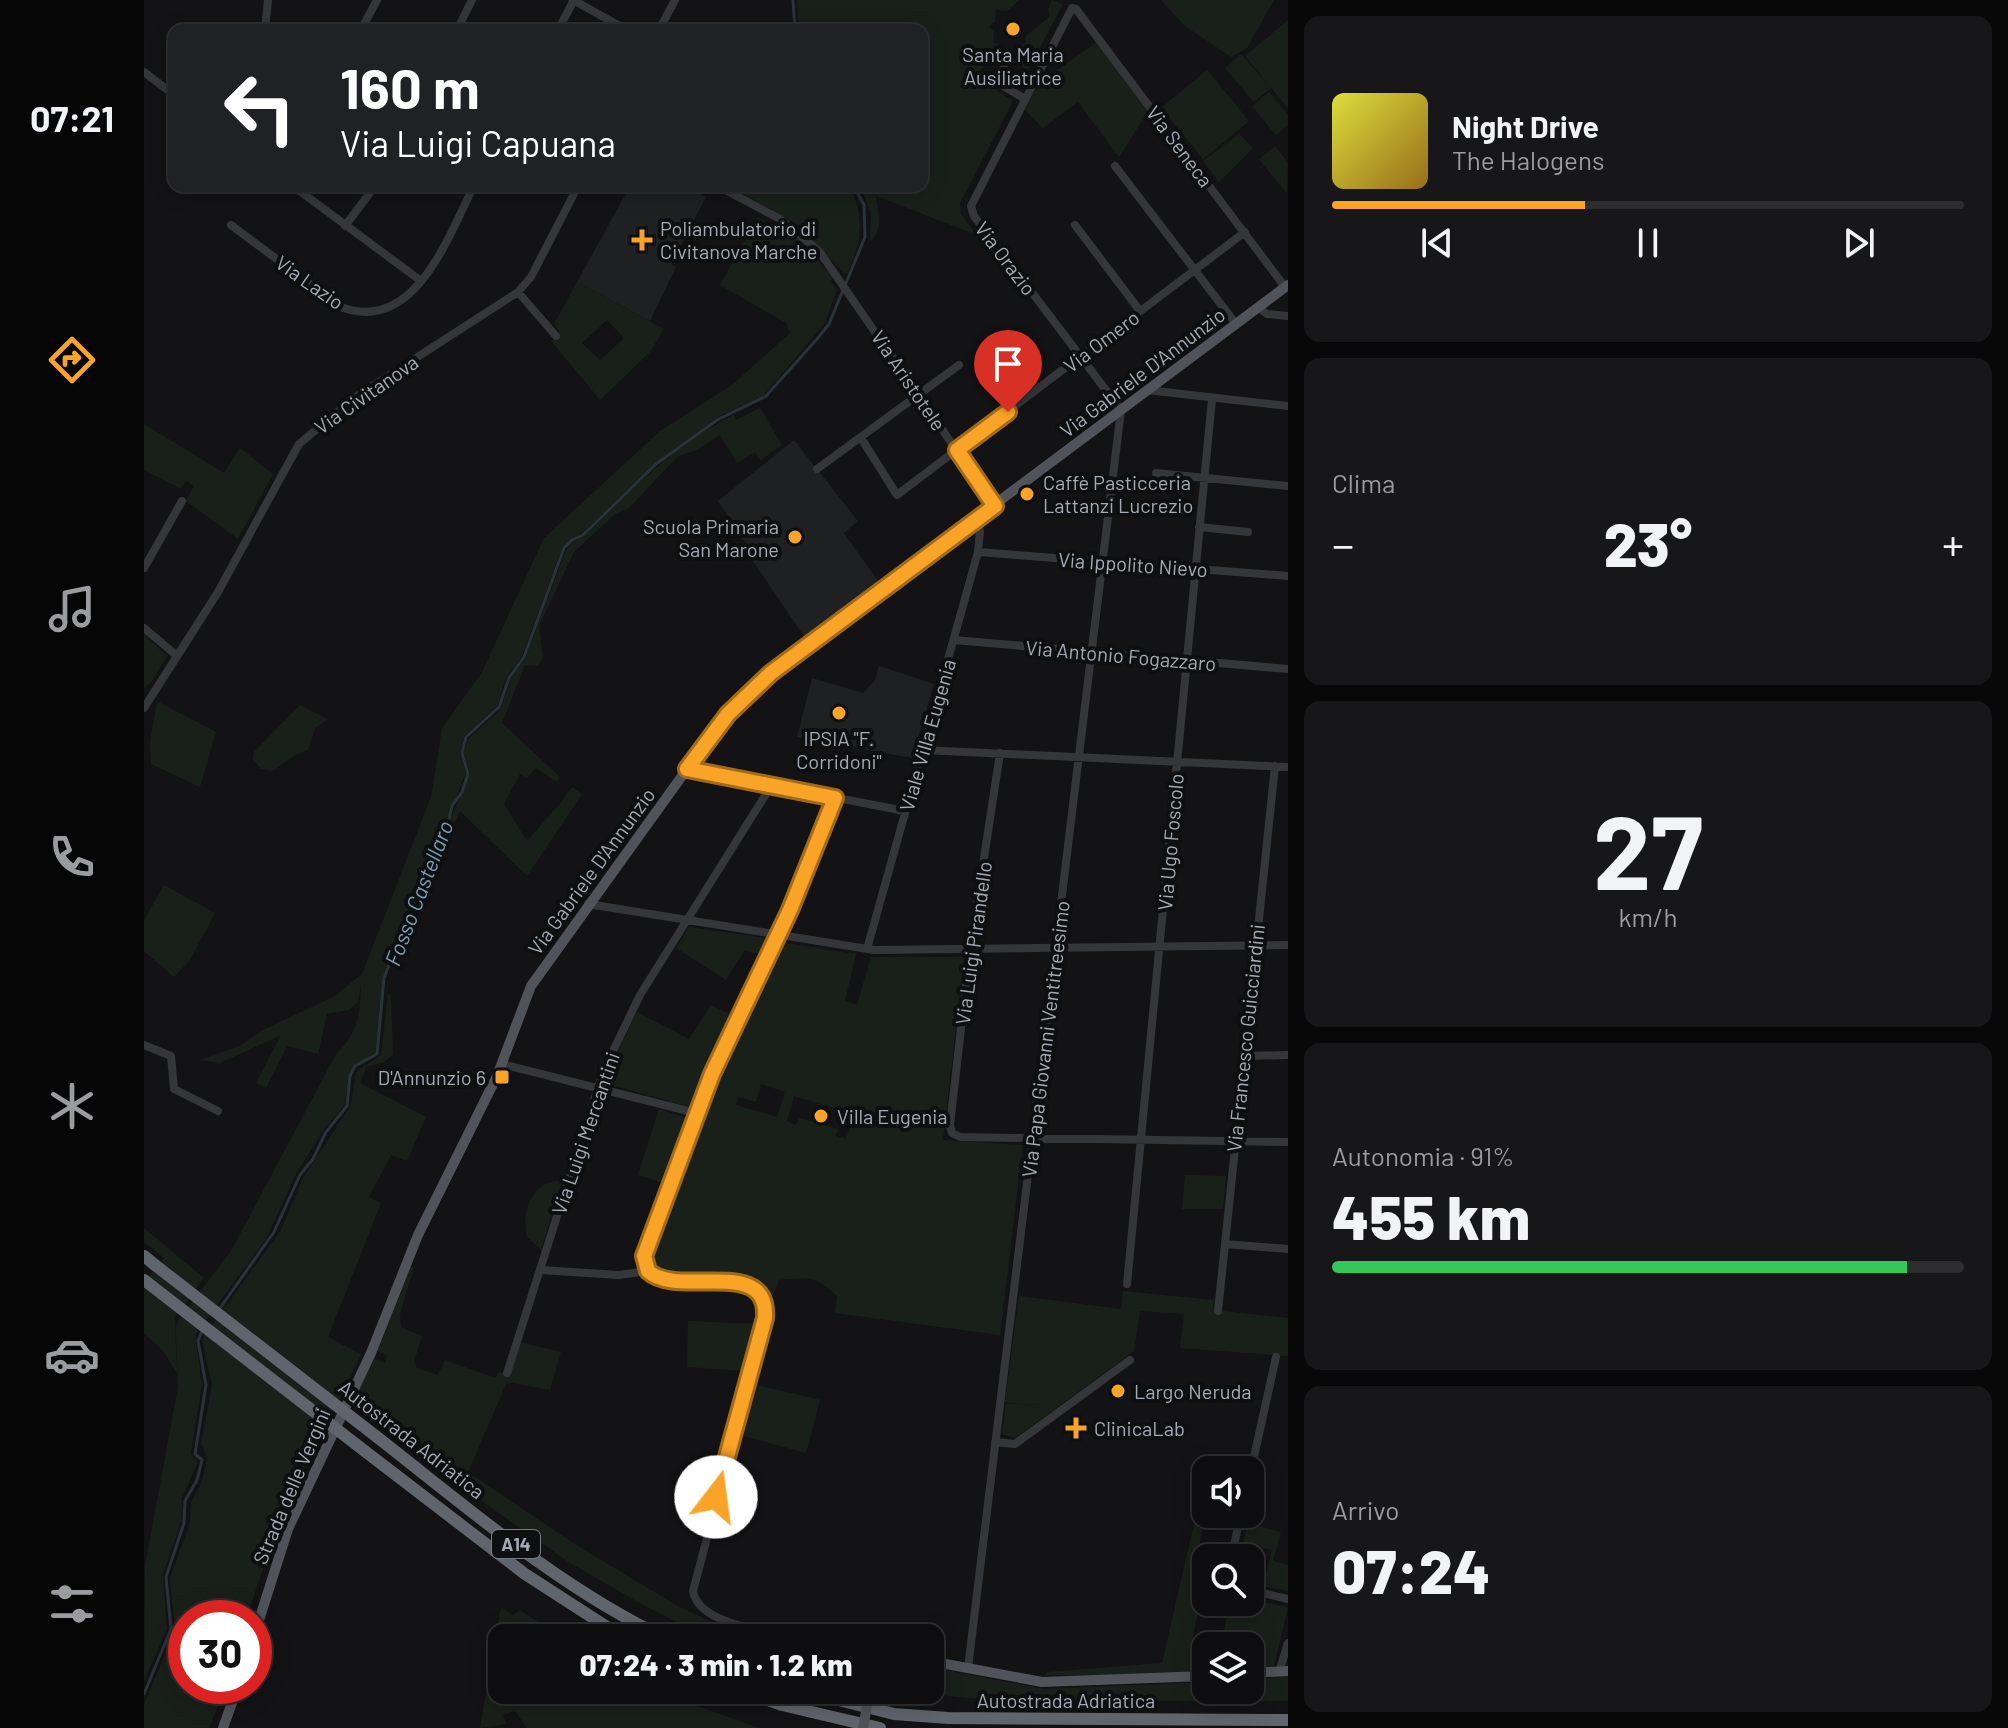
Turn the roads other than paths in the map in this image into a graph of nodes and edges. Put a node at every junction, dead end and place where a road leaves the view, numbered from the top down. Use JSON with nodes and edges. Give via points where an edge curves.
{"nodes":[{"id":1,"x":268,"y":0,"type":"edge"},
{"id":2,"x":377,"y":0,"type":"edge"},
{"id":3,"x":472,"y":0,"type":"edge"},
{"id":4,"x":574,"y":0,"type":"edge"},
{"id":5,"x":675,"y":0,"type":"edge"},
{"id":6,"x":1073,"y":8,"type":"joint"},
{"id":7,"x":266,"y":24,"type":"edge"},
{"id":8,"x":364,"y":24,"type":"edge"},
{"id":9,"x":460,"y":24,"type":"edge"},
{"id":10,"x":561,"y":24,"type":"edge"},
{"id":11,"x":616,"y":24,"type":"edge"},
{"id":12,"x":662,"y":24,"type":"edge"},
{"id":13,"x":1005,"y":62,"type":"dead end"},
{"id":14,"x":144,"y":72,"type":"edge"},
{"id":15,"x":168,"y":90,"type":"edge"},
{"id":16,"x":1025,"y":99,"type":"junction"},
{"id":17,"x":1115,"y":166,"type":"dead end"},
{"id":18,"x":301,"y":192,"type":"edge"},
{"id":19,"x":370,"y":192,"type":"edge"},
{"id":20,"x":471,"y":192,"type":"edge"},
{"id":21,"x":575,"y":192,"type":"edge"},
{"id":22,"x":729,"y":192,"type":"edge"},
{"id":23,"x":231,"y":225,"type":"dead end"},
{"id":24,"x":1075,"y":225,"type":"dead end"},
{"id":25,"x":345,"y":226,"type":"junction"},
{"id":26,"x":1245,"y":232,"type":"junction"},
{"id":27,"x":1195,"y":270,"type":"junction"},
{"id":28,"x":421,"y":281,"type":"junction"},
{"id":29,"x":1287,"y":286,"type":"edge"},
{"id":30,"x":518,"y":292,"type":"junction"},
{"id":31,"x":1258,"y":307,"type":"junction"},
{"id":32,"x":1140,"y":311,"type":"junction"},
{"id":33,"x":1288,"y":316,"type":"edge"},
{"id":34,"x":1236,"y":324,"type":"junction"},
{"id":35,"x":556,"y":336,"type":"dead end"},
{"id":36,"x":1081,"y":356,"type":"junction"},
{"id":37,"x":959,"y":365,"type":"dead end"},
{"id":38,"x":1155,"y":389,"type":"junction"},
{"id":39,"x":919,"y":394,"type":"junction"},
{"id":40,"x":1212,"y":399,"type":"junction"},
{"id":41,"x":1288,"y":406,"type":"edge"},
{"id":42,"x":1121,"y":410,"type":"junction"},
{"id":43,"x":861,"y":438,"type":"junction"},
{"id":44,"x":957,"y":450,"type":"junction"},
{"id":45,"x":817,"y":469,"type":"dead end"},
{"id":46,"x":1156,"y":473,"type":"dead end"},
{"id":47,"x":1204,"y":478,"type":"junction"},
{"id":48,"x":1288,"y":486,"type":"edge"},
{"id":49,"x":182,"y":501,"type":"dead end"},
{"id":50,"x":995,"y":506,"type":"junction"},
{"id":51,"x":975,"y":521,"type":"junction"},
{"id":52,"x":1199,"y":527,"type":"junction"},
{"id":53,"x":1248,"y":532,"type":"dead end"},
{"id":54,"x":978,"y":552,"type":"junction"},
{"id":55,"x":1103,"y":562,"type":"junction"},
{"id":56,"x":144,"y":568,"type":"edge"},
{"id":57,"x":1195,"y":569,"type":"junction"},
{"id":58,"x":1288,"y":576,"type":"edge"},
{"id":59,"x":144,"y":628,"type":"edge"},
{"id":60,"x":954,"y":640,"type":"junction"},
{"id":61,"x":1092,"y":653,"type":"junction"},
{"id":62,"x":176,"y":655,"type":"junction"},
{"id":63,"x":1187,"y":661,"type":"junction"},
{"id":64,"x":1288,"y":669,"type":"edge"},
{"id":65,"x":144,"y":708,"type":"edge"},
{"id":66,"x":923,"y":750,"type":"junction"},
{"id":67,"x":1000,"y":753,"type":"junction"},
{"id":68,"x":1079,"y":757,"type":"junction"},
{"id":69,"x":1177,"y":762,"type":"junction"},
{"id":70,"x":1275,"y":766,"type":"junction"},
{"id":71,"x":1288,"y":767,"type":"edge"},
{"id":72,"x":687,"y":769,"type":"junction"},
{"id":73,"x":771,"y":786,"type":"junction"},
{"id":74,"x":835,"y":798,"type":"junction"},
{"id":75,"x":905,"y":811,"type":"junction"},
{"id":76,"x":588,"y":904,"type":"junction"},
{"id":77,"x":687,"y":920,"type":"junction"},
{"id":78,"x":778,"y":935,"type":"junction"},
{"id":79,"x":1288,"y":945,"type":"edge"},
{"id":80,"x":1253,"y":946,"type":"junction"},
{"id":81,"x":1160,"y":948,"type":"junction"},
{"id":82,"x":867,"y":949,"type":"junction"},
{"id":83,"x":1056,"y":949,"type":"junction"},
{"id":84,"x":970,"y":950,"type":"junction"},
{"id":85,"x":144,"y":1045,"type":"edge"},
{"id":86,"x":1288,"y":1055,"type":"edge"},
{"id":87,"x":1243,"y":1056,"type":"junction"},
{"id":88,"x":502,"y":1064,"type":"junction"},
{"id":89,"x":597,"y":1088,"type":"junction"},
{"id":90,"x":218,"y":1111,"type":"dead end"},
{"id":91,"x":696,"y":1113,"type":"junction"},
{"id":92,"x":1032,"y":1139,"type":"junction"},
{"id":93,"x":1141,"y":1140,"type":"junction"},
{"id":94,"x":1235,"y":1141,"type":"junction"},
{"id":95,"x":1288,"y":1142,"type":"edge"},
{"id":96,"x":1225,"y":1244,"type":"junction"},
{"id":97,"x":1288,"y":1249,"type":"edge"},
{"id":98,"x":144,"y":1256,"type":"edge"},
{"id":99,"x":540,"y":1270,"type":"junction"},
{"id":100,"x":648,"y":1271,"type":"junction"},
{"id":101,"x":144,"y":1280,"type":"edge"},
{"id":102,"x":1127,"y":1284,"type":"dead end"},
{"id":103,"x":1218,"y":1311,"type":"dead end"},
{"id":104,"x":371,"y":1353,"type":"joint"},
{"id":105,"x":1276,"y":1357,"type":"dead end"},
{"id":106,"x":1130,"y":1360,"type":"dead end"},
{"id":107,"x":507,"y":1373,"type":"dead end"},
{"id":108,"x":995,"y":1442,"type":"junction"},
{"id":109,"x":1254,"y":1456,"type":"edge"},
{"id":110,"x":1264,"y":1593,"type":"edge"},
{"id":111,"x":1288,"y":1599,"type":"edge"},
{"id":112,"x":265,"y":1600,"type":"edge"},
{"id":113,"x":602,"y":1624,"type":"edge"},
{"id":114,"x":638,"y":1624,"type":"edge"},
{"id":115,"x":746,"y":1624,"type":"edge"},
{"id":116,"x":1288,"y":1643,"type":"edge"},
{"id":117,"x":944,"y":1664,"type":"edge"},
{"id":118,"x":968,"y":1668,"type":"junction"},
{"id":119,"x":1284,"y":1672,"type":"edge"},
{"id":120,"x":1264,"y":1673,"type":"edge"},
{"id":121,"x":1192,"y":1677,"type":"edge"},
{"id":122,"x":232,"y":1704,"type":"edge"},
{"id":123,"x":779,"y":1704,"type":"edge"},
{"id":124,"x":854,"y":1704,"type":"edge"},
{"id":125,"x":867,"y":1704,"type":"edge"},
{"id":126,"x":1288,"y":1720,"type":"edge"},
{"id":127,"x":223,"y":1728,"type":"edge"},
{"id":128,"x":863,"y":1728,"type":"edge"},
{"id":129,"x":880,"y":1728,"type":"edge"}],
"edges":[{"from":1,"to":7,"type":"street"},
{"from":2,"to":8,"type":"street"},
{"from":3,"to":9,"type":"street"},
{"from":4,"to":10,"type":"street"},
{"from":4,"to":11,"type":"street"},
{"from":5,"to":12,"type":"street"},
{"from":6,"to":16,"type":"street","name":"Via Orazio"},
{"from":6,"to":26,"type":"street","name":"Via Seneca"},
{"from":13,"to":16,"type":"street","via":[[1000,84]]},
{"from":14,"to":15,"type":"street"},
{"from":16,"to":36,"type":"street","name":"Via Orazio","via":[[971,206]]},
{"from":17,"to":27,"type":"street"},
{"from":18,"to":25,"type":"street"},
{"from":19,"to":25,"type":"street"},
{"from":20,"to":28,"type":"street","name":"Via Lazio"},
{"from":21,"to":30,"type":"street","name":"Via Civitanova"},
{"from":22,"to":39,"type":"street","name":"Via Aristotele","via":[[810,242]]},
{"from":23,"to":28,"type":"street","name":"Via Lazio","via":[[352,311],[385,311]]},
{"from":24,"to":32,"type":"street"},
{"from":25,"to":28,"type":"street"},
{"from":26,"to":27,"type":"street","name":"Via Omero"},
{"from":26,"to":29,"type":"street","name":"Via Seneca"},
{"from":27,"to":32,"type":"street","name":"Via Omero"},
{"from":27,"to":34,"type":"street"},
{"from":29,"to":31,"type":"main road","name":"Via Gabriele D'Annunzio"},
{"from":30,"to":35,"type":"street"},
{"from":30,"to":62,"type":"street","name":"Via Civitanova","via":[[311,431],[287,462],[218,592]]},
{"from":31,"to":33,"type":"street","via":[[1267,314]]},
{"from":31,"to":34,"type":"main road","name":"Via Gabriele D'Annunzio"},
{"from":32,"to":36,"type":"street","name":"Via Omero"},
{"from":34,"to":38,"type":"main road","name":"Via Gabriele D'Annunzio"},
{"from":36,"to":42,"type":"street","name":"Via Orazio"},
{"from":36,"to":44,"type":"street","name":"Via Omero"},
{"from":37,"to":39,"type":"street"},
{"from":38,"to":40,"type":"street"},
{"from":38,"to":42,"type":"main road","name":"Via Gabriele D'Annunzio"},
{"from":39,"to":43,"type":"street"},
{"from":39,"to":44,"type":"street","name":"Via Aristotele"},
{"from":40,"to":41,"type":"street"},
{"from":40,"to":47,"type":"street","name":"Via Ugo Foscolo"},
{"from":42,"to":50,"type":"main road","name":"Via Gabriele D'Annunzio"},
{"from":42,"to":55,"type":"street","name":"Via Papa Giovanni Ventitreesimo"},
{"from":43,"to":44,"type":"street","name":"Via Omero","via":[[896,495]]},
{"from":43,"to":45,"type":"street"},
{"from":44,"to":50,"type":"street","name":"Via Aristotele"},
{"from":46,"to":47,"type":"street"},
{"from":47,"to":48,"type":"street"},
{"from":47,"to":52,"type":"street","name":"Via Ugo Foscolo"},
{"from":49,"to":56,"type":"street"},
{"from":50,"to":51,"type":"main road","name":"Via Gabriele D'Annunzio"},
{"from":51,"to":54,"type":"street","name":"Viale Villa Eugenia","via":[[980,531]]},
{"from":51,"to":72,"type":"main road","name":"Via Gabriele D'Annunzio","via":[[760,682]]},
{"from":52,"to":53,"type":"street"},
{"from":52,"to":57,"type":"street","name":"Via Ugo Foscolo"},
{"from":54,"to":55,"type":"street","name":"Via Ippolito Nievo"},
{"from":54,"to":60,"type":"street","name":"Viale Villa Eugenia"},
{"from":55,"to":57,"type":"street","name":"Via Ippolito Nievo"},
{"from":55,"to":61,"type":"street","name":"Via Papa Giovanni Ventitreesimo"},
{"from":57,"to":58,"type":"street","name":"Via Ippolito Nievo"},
{"from":57,"to":63,"type":"street","name":"Via Ugo Foscolo"},
{"from":59,"to":62,"type":"street"},
{"from":60,"to":61,"type":"street","name":"Via Antonio Fogazzaro"},
{"from":60,"to":66,"type":"street","name":"Viale Villa Eugenia"},
{"from":61,"to":63,"type":"street","name":"Via Antonio Fogazzaro"},
{"from":61,"to":68,"type":"street","name":"Via Papa Giovanni Ventitreesimo"},
{"from":62,"to":65,"type":"street","name":"Via Civitanova"},
{"from":63,"to":64,"type":"street","name":"Via Antonio Fogazzaro"},
{"from":63,"to":69,"type":"street","name":"Via Ugo Foscolo"},
{"from":66,"to":67,"type":"street"},
{"from":66,"to":75,"type":"street","name":"Viale Villa Eugenia"},
{"from":67,"to":68,"type":"street"},
{"from":67,"to":84,"type":"street","name":"Via Luigi Pirandello"},
{"from":68,"to":69,"type":"street"},
{"from":68,"to":83,"type":"street","name":"Via Papa Giovanni Ventitreesimo"},
{"from":69,"to":70,"type":"street"},
{"from":69,"to":81,"type":"street","name":"Via Ugo Foscolo"},
{"from":70,"to":71,"type":"street"},
{"from":70,"to":80,"type":"street","name":"Via Francesco Guicciardini"},
{"from":72,"to":73,"type":"street"},
{"from":72,"to":76,"type":"main road","name":"Via Gabriele D'Annunzio"},
{"from":73,"to":74,"type":"street"},
{"from":73,"to":77,"type":"street","name":"Via Luigi Mercantini"},
{"from":74,"to":75,"type":"street"},
{"from":74,"to":78,"type":"street"},
{"from":75,"to":82,"type":"street","name":"Viale Villa Eugenia"},
{"from":76,"to":77,"type":"street"},
{"from":76,"to":88,"type":"main road","name":"Via Gabriele D'Annunzio","via":[[536,977]]},
{"from":77,"to":78,"type":"street"},
{"from":77,"to":89,"type":"street","name":"Via Luigi Mercantini","via":[[631,1013]]},
{"from":78,"to":82,"type":"street"},
{"from":78,"to":91,"type":"street"},
{"from":79,"to":80,"type":"street"},
{"from":80,"to":81,"type":"street"},
{"from":80,"to":87,"type":"street","name":"Via Francesco Guicciardini"},
{"from":81,"to":83,"type":"street"},
{"from":81,"to":93,"type":"street","name":"Via Ugo Foscolo"},
{"from":82,"to":84,"type":"street"},
{"from":83,"to":84,"type":"street"},
{"from":83,"to":92,"type":"street","name":"Via Papa Giovanni Ventitreesimo"},
{"from":84,"to":92,"type":"street","name":"Via Luigi Pirandello","via":[[952,1133]]},
{"from":85,"to":90,"type":"street","via":[[171,1056],[174,1089]]},
{"from":86,"to":87,"type":"street"},
{"from":87,"to":94,"type":"street","name":"Via Francesco Guicciardini"},
{"from":88,"to":89,"type":"street"},
{"from":88,"to":104,"type":"main road","name":"Via Gabriele D'Annunzio","via":[[418,1235]]},
{"from":89,"to":91,"type":"street"},
{"from":89,"to":99,"type":"street","name":"Via Luigi Mercantini"},
{"from":91,"to":100,"type":"street","via":[[646,1248]]},
{"from":92,"to":93,"type":"street"},
{"from":92,"to":108,"type":"street","name":"Via Papa Giovanni Ventitreesimo"},
{"from":93,"to":94,"type":"street"},
{"from":93,"to":102,"type":"street","name":"Via Ugo Foscolo"},
{"from":94,"to":95,"type":"street"},
{"from":94,"to":96,"type":"street","name":"Via Francesco Guicciardini"},
{"from":96,"to":97,"type":"street"},
{"from":96,"to":103,"type":"street","name":"Via Francesco Guicciardini"},
{"from":98,"to":114,"type":"highway","name":"Autostrada Adriatica","number":"A14","bridge":true,"via":[[541,1562]]},
{"from":99,"to":100,"type":"street","via":[[619,1275]]},
{"from":99,"to":107,"type":"street","name":"Via Luigi Mercantini"},
{"from":100,"to":115,"type":"street","via":[[665,1281],[743,1283],[763,1296],[765,1318],[693,1591],[698,1606],[711,1616]]},
{"from":101,"to":113,"type":"highway","name":"Autostrada Adriatica","number":"A14","bridge":true,"via":[[525,1574]]},
{"from":104,"to":112,"type":"main road","name":"Strada delle Vergini","via":[[288,1529]]},
{"from":105,"to":109,"type":"street"},
{"from":106,"to":108,"type":"street","via":[[1015,1444]]},
{"from":108,"to":118,"type":"street","name":"Via Papa Giovanni Ventitreesimo"},
{"from":110,"to":111,"type":"street"},
{"from":116,"to":119,"type":"street"},
{"from":117,"to":118,"type":"main road"},
{"from":118,"to":121,"type":"main road","via":[[1042,1682]]},
{"from":119,"to":120,"type":"main road"},
{"from":122,"to":127,"type":"main road"},
{"from":123,"to":129,"type":"highway"},
{"from":124,"to":126,"type":"highway","name":"Autostrada Adriatica","via":[[894,1714],[961,1719]]},
{"from":125,"to":128,"type":"main road","bridge":true}]}
